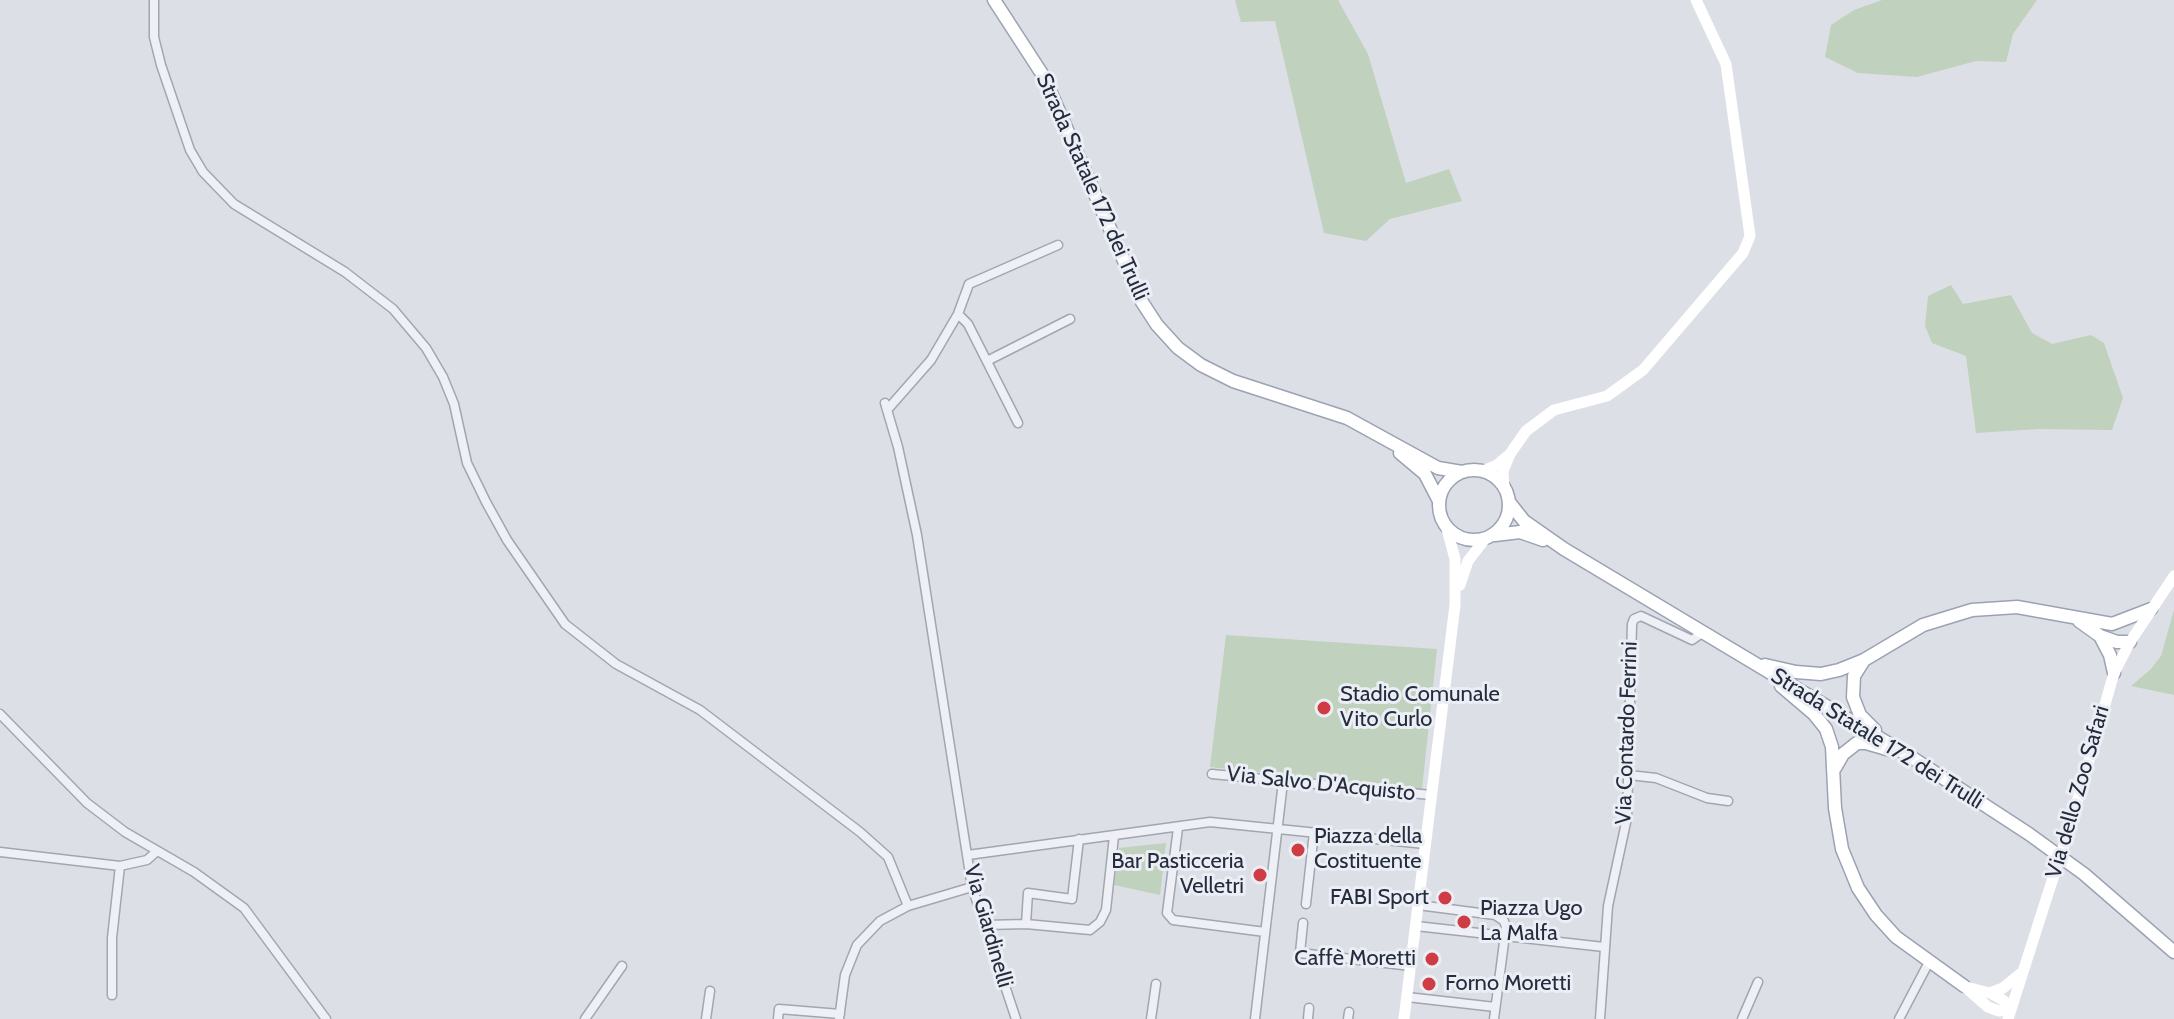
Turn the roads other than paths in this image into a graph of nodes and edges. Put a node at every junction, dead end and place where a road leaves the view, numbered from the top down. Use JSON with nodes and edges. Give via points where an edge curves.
{"nodes":[{"id":1,"x":154,"y":0,"type":"edge"},
{"id":2,"x":994,"y":0,"type":"edge"},
{"id":3,"x":1696,"y":0,"type":"edge"},
{"id":4,"x":1058,"y":245,"type":"dead end"},
{"id":5,"x":958,"y":314,"type":"junction"},
{"id":6,"x":1070,"y":319,"type":"dead end"},
{"id":7,"x":987,"y":361,"type":"junction"},
{"id":8,"x":1018,"y":423,"type":"dead end"},
{"id":9,"x":1379,"y":435,"type":"junction"},
{"id":10,"x":1510,"y":454,"type":"junction"},
{"id":11,"x":1483,"y":471,"type":"junction"},
{"id":12,"x":1462,"y":472,"type":"junction"},
{"id":13,"x":1504,"y":487,"type":"junction"},
{"id":14,"x":1439,"y":501,"type":"junction"},
{"id":15,"x":1509,"y":502,"type":"junction"},
{"id":16,"x":1447,"y":529,"type":"junction"},
{"id":17,"x":1488,"y":537,"type":"junction"},
{"id":18,"x":1564,"y":549,"type":"junction"},
{"id":19,"x":2174,"y":576,"type":"edge"},
{"id":20,"x":1455,"y":605,"type":"junction"},
{"id":21,"x":2151,"y":609,"type":"junction"},
{"id":22,"x":2078,"y":620,"type":"junction"},
{"id":23,"x":2112,"y":624,"type":"junction"},
{"id":24,"x":1702,"y":633,"type":"junction"},
{"id":25,"x":2100,"y":636,"type":"junction"},
{"id":26,"x":2130,"y":642,"type":"junction"},
{"id":27,"x":1864,"y":660,"type":"junction"},
{"id":28,"x":1754,"y":663,"type":"junction"},
{"id":29,"x":2114,"y":673,"type":"junction"},
{"id":30,"x":0,"y":714,"type":"edge"},
{"id":31,"x":1887,"y":743,"type":"junction"},
{"id":32,"x":1911,"y":757,"type":"junction"},
{"id":33,"x":1835,"y":768,"type":"junction"},
{"id":34,"x":1212,"y":774,"type":"dead end"},
{"id":35,"x":1629,"y":775,"type":"junction"},
{"id":36,"x":1283,"y":782,"type":"junction"},
{"id":37,"x":1431,"y":795,"type":"junction"},
{"id":38,"x":1728,"y":801,"type":"dead end"},
{"id":39,"x":1178,"y":828,"type":"junction"},
{"id":40,"x":1278,"y":828,"type":"junction"},
{"id":41,"x":1314,"y":832,"type":"junction"},
{"id":42,"x":1114,"y":836,"type":"junction"},
{"id":43,"x":1079,"y":839,"type":"junction"},
{"id":44,"x":1425,"y":844,"type":"junction"},
{"id":45,"x":0,"y":852,"type":"edge"},
{"id":46,"x":156,"y":852,"type":"junction"},
{"id":47,"x":968,"y":855,"type":"junction"},
{"id":48,"x":120,"y":866,"type":"junction"},
{"id":49,"x":972,"y":887,"type":"junction"},
{"id":50,"x":1306,"y":904,"type":"dead end"},
{"id":51,"x":1418,"y":905,"type":"junction"},
{"id":52,"x":908,"y":906,"type":"junction"},
{"id":53,"x":1303,"y":923,"type":"dead end"},
{"id":54,"x":1026,"y":924,"type":"junction"},
{"id":55,"x":986,"y":925,"type":"junction"},
{"id":56,"x":1416,"y":926,"type":"junction"},
{"id":57,"x":1265,"y":932,"type":"junction"},
{"id":58,"x":1504,"y":937,"type":"junction"},
{"id":59,"x":1604,"y":947,"type":"junction"},
{"id":60,"x":2174,"y":952,"type":"edge"},
{"id":61,"x":1929,"y":962,"type":"junction"},
{"id":62,"x":622,"y":966,"type":"dead end"},
{"id":63,"x":1411,"y":966,"type":"junction"},
{"id":64,"x":2023,"y":970,"type":"junction"},
{"id":65,"x":1758,"y":982,"type":"dead end"},
{"id":66,"x":1156,"y":984,"type":"dead end"},
{"id":67,"x":1964,"y":986,"type":"junction"},
{"id":68,"x":710,"y":991,"type":"dead end"},
{"id":69,"x":1990,"y":993,"type":"junction"},
{"id":70,"x":112,"y":995,"type":"dead end"},
{"id":71,"x":1407,"y":997,"type":"junction"},
{"id":72,"x":1495,"y":1007,"type":"junction"},
{"id":73,"x":1988,"y":1007,"type":"junction"},
{"id":74,"x":1309,"y":1008,"type":"dead end"},
{"id":75,"x":2009,"y":1014,"type":"edge"},
{"id":76,"x":840,"y":1016,"type":"edge"},
{"id":77,"x":326,"y":1019,"type":"edge"},
{"id":78,"x":585,"y":1019,"type":"edge"},
{"id":79,"x":706,"y":1019,"type":"edge"},
{"id":80,"x":778,"y":1019,"type":"edge"},
{"id":81,"x":1016,"y":1019,"type":"edge"},
{"id":82,"x":1151,"y":1019,"type":"edge"},
{"id":83,"x":1255,"y":1019,"type":"edge"},
{"id":84,"x":1308,"y":1019,"type":"edge"},
{"id":85,"x":1404,"y":1019,"type":"edge"},
{"id":86,"x":1494,"y":1019,"type":"edge"},
{"id":87,"x":1600,"y":1019,"type":"edge"},
{"id":88,"x":1742,"y":1019,"type":"edge"},
{"id":89,"x":1899,"y":1019,"type":"edge"},
{"id":90,"x":1994,"y":1019,"type":"edge"}],
"edges":[{"from":1,"to":52,"type":"street","via":[[161,65],[190,150],[203,172],[234,204],[393,309],[426,348],[454,404],[467,463],[486,502],[565,624],[616,664],[700,710],[860,832],[888,857]]},
{"from":2,"to":9,"type":"main road","name":"Strada Statale 172 dei Trulli","via":[[1044,77],[1142,302],[1157,325],[1201,365],[1233,381],[1347,418]]},
{"from":3,"to":10,"type":"street","via":[[1726,64],[1750,236],[1743,253],[1643,370],[1607,396],[1554,410],[1526,431]]},
{"from":4,"to":5,"type":"street","via":[[969,284]]},
{"from":5,"to":7,"type":"street"},
{"from":5,"to":47,"type":"street","name":"Via Giardinelli","via":[[931,360],[886,406],[917,535]]},
{"from":6,"to":7,"type":"street"},
{"from":7,"to":8,"type":"street"},
{"from":9,"to":12,"type":"main road","name":"Strada Statale 172 dei Trulli","via":[[1438,468]]},
{"from":9,"to":14,"type":"main road","name":"Strada Statale 172 dei Trulli","via":[[1425,474]]},
{"from":10,"to":11,"type":"street"},
{"from":10,"to":13,"type":"street"},
{"from":11,"to":12,"type":"main road","name":"Strada Statale 172 dei Trulli"},
{"from":11,"to":13,"type":"main road"},
{"from":12,"to":14,"type":"main road","via":[[1444,486]]},
{"from":13,"to":15,"type":"main road","name":"Strada Statale 172 dei Trulli"},
{"from":14,"to":16,"type":"main road","name":"Strada Statale 172 dei Trulli"},
{"from":15,"to":17,"type":"main road","via":[[1503,524]]},
{"from":15,"to":18,"type":"main road","name":"Strada Statale 172 dei Trulli","via":[[1524,521]]},
{"from":16,"to":17,"type":"main road","name":"Strada Statale 172 dei Trulli","via":[[1461,538]]},
{"from":16,"to":20,"type":"street","via":[[1455,559]]},
{"from":17,"to":18,"type":"main road","name":"Strada Statale 172 dei Trulli","via":[[1520,532]]},
{"from":17,"to":20,"type":"street","via":[[1468,561]]},
{"from":18,"to":24,"type":"main road","name":"Strada Statale 172 dei Trulli"},
{"from":19,"to":21,"type":"street","name":"Via dello Zoo Safari"},
{"from":20,"to":37,"type":"street"},
{"from":21,"to":23,"type":"main road"},
{"from":21,"to":26,"type":"street","name":"Via dello Zoo Safari"},
{"from":22,"to":23,"type":"main road"},
{"from":22,"to":25,"type":"main road"},
{"from":22,"to":27,"type":"main road","via":[[2017,607],[1972,610],[1923,625]]},
{"from":23,"to":26,"type":"main road"},
{"from":24,"to":28,"type":"main road","name":"Strada Statale 172 dei Trulli"},
{"from":24,"to":35,"type":"street","name":"Via Contardo Ferrini","via":[[1692,640],[1647,617],[1634,619]]},
{"from":25,"to":26,"type":"main road"},
{"from":25,"to":29,"type":"main road"},
{"from":26,"to":29,"type":"street","name":"Via dello Zoo Safari"},
{"from":27,"to":28,"type":"main road","via":[[1821,674]]},
{"from":27,"to":31,"type":"main road","via":[[1854,676],[1853,697],[1860,715]]},
{"from":28,"to":31,"type":"main road","name":"Strada Statale 172 dei Trulli"},
{"from":28,"to":33,"type":"main road","via":[[1826,729]]},
{"from":29,"to":64,"type":"street","name":"Via dello Zoo Safari","bridge":true},
{"from":30,"to":46,"type":"street","via":[[87,803]]},
{"from":31,"to":32,"type":"main road","name":"Strada Statale 172 dei Trulli"},
{"from":32,"to":33,"type":"main road","via":[[1857,743]]},
{"from":32,"to":60,"type":"main road","name":"Strada Statale 172 dei Trulli","via":[[2084,874]]},
{"from":33,"to":61,"type":"main road","via":[[1842,849],[1858,888],[1896,937]]},
{"from":34,"to":36,"type":"street","name":"Via Salvo D'Acquisto"},
{"from":35,"to":38,"type":"street"},
{"from":35,"to":59,"type":"street","name":"Via Contardo Ferrini","via":[[1627,818]]},
{"from":36,"to":37,"type":"street","name":"Via Salvo D'Acquisto"},
{"from":36,"to":40,"type":"street"},
{"from":37,"to":44,"type":"street"},
{"from":39,"to":40,"type":"street","via":[[1210,822]]},
{"from":39,"to":42,"type":"street"},
{"from":39,"to":57,"type":"street","via":[[1167,913],[1173,920]]},
{"from":40,"to":41,"type":"street"},
{"from":40,"to":57,"type":"street"},
{"from":41,"to":44,"type":"street"},
{"from":41,"to":50,"type":"street"},
{"from":42,"to":43,"type":"street"},
{"from":42,"to":54,"type":"street","via":[[1110,890],[1100,922],[1090,930]]},
{"from":43,"to":47,"type":"street"},
{"from":43,"to":54,"type":"street","via":[[1072,899],[1028,893]]},
{"from":44,"to":51,"type":"street"},
{"from":45,"to":48,"type":"street"},
{"from":46,"to":48,"type":"street","via":[[147,860]]},
{"from":46,"to":77,"type":"street","via":[[244,908]]},
{"from":47,"to":49,"type":"street","name":"Via Giardinelli"},
{"from":48,"to":70,"type":"street"},
{"from":49,"to":52,"type":"street"},
{"from":49,"to":55,"type":"street","name":"Via Giardinelli"},
{"from":51,"to":56,"type":"street"},
{"from":51,"to":58,"type":"street","via":[[1495,915],[1504,921]]},
{"from":52,"to":76,"type":"street","via":[[880,921],[857,945],[845,975]]},
{"from":53,"to":63,"type":"street","via":[[1300,953]]},
{"from":54,"to":55,"type":"street"},
{"from":55,"to":81,"type":"street","name":"Via Giardinelli"},
{"from":56,"to":58,"type":"street"},
{"from":56,"to":63,"type":"street"},
{"from":57,"to":83,"type":"street"},
{"from":58,"to":59,"type":"street"},
{"from":58,"to":72,"type":"street"},
{"from":59,"to":87,"type":"street","name":"Via Contardo Ferrini"},
{"from":61,"to":67,"type":"main road"},
{"from":61,"to":89,"type":"street"},
{"from":62,"to":78,"type":"street"},
{"from":63,"to":71,"type":"street"},
{"from":64,"to":69,"type":"street"},
{"from":64,"to":75,"type":"street","name":"Via dello Zoo Safari"},
{"from":65,"to":88,"type":"street"},
{"from":66,"to":82,"type":"street"},
{"from":67,"to":69,"type":"street"},
{"from":67,"to":73,"type":"street"},
{"from":68,"to":79,"type":"street"},
{"from":69,"to":75,"type":"street","via":[[2003,1000]]},
{"from":71,"to":72,"type":"street"},
{"from":71,"to":85,"type":"street"},
{"from":72,"to":86,"type":"street"},
{"from":73,"to":75,"type":"street"},
{"from":73,"to":90,"type":"street"},
{"from":74,"to":84,"type":"street"},
{"from":76,"to":80,"type":"street","via":[[779,1009]]}]}
